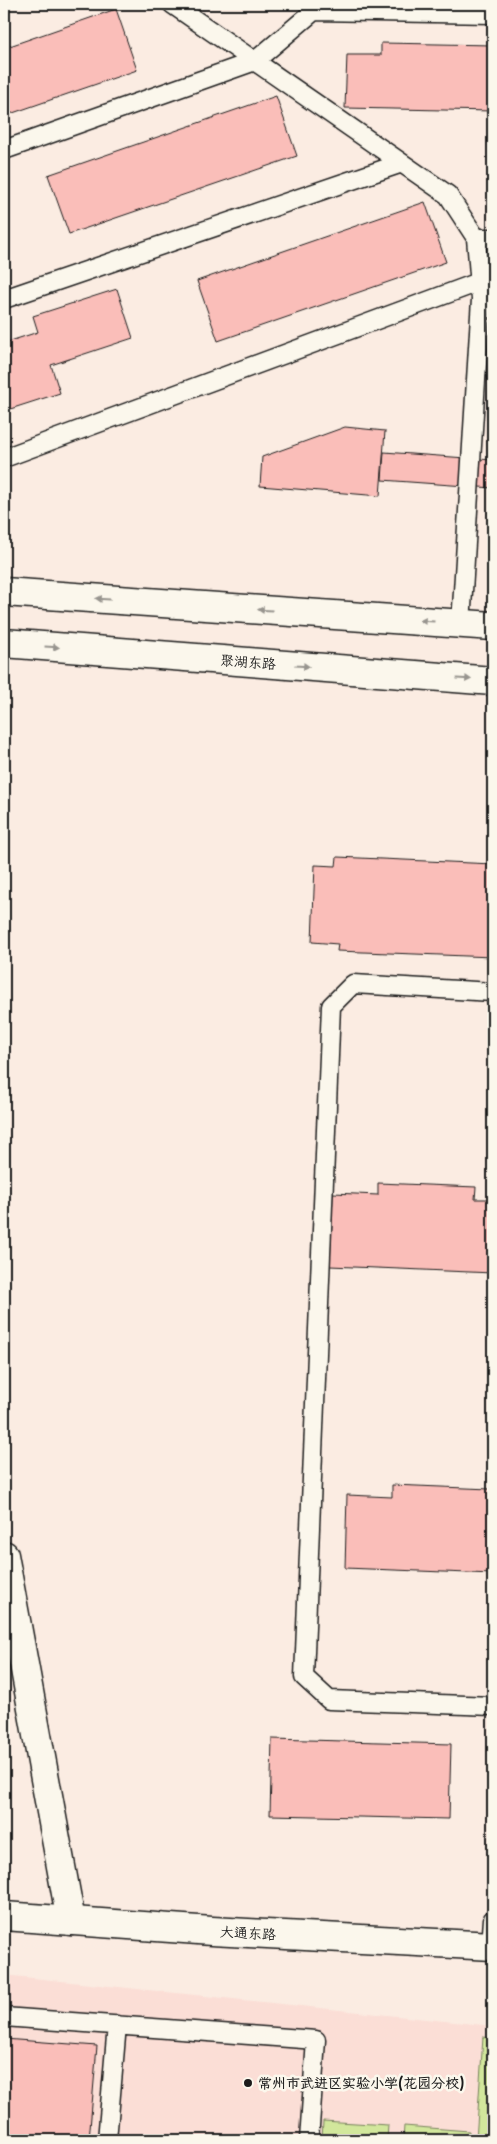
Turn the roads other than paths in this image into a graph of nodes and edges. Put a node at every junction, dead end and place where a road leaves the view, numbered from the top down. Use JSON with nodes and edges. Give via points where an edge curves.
{"nodes":[{"id":1,"x":172,"y":4,"type":"edge"},
{"id":2,"x":493,"y":14,"type":"edge"},
{"id":3,"x":255,"y":61,"type":"junction"},
{"id":4,"x":4,"y":150,"type":"edge"},
{"id":5,"x":402,"y":163,"type":"junction"},
{"id":6,"x":476,"y":238,"type":"junction"},
{"id":7,"x":493,"y":238,"type":"edge"},
{"id":8,"x":479,"y":282,"type":"junction"},
{"id":9,"x":4,"y":299,"type":"edge"},
{"id":10,"x":4,"y":458,"type":"edge"},
{"id":11,"x":4,"y":592,"type":"edge"},
{"id":12,"x":461,"y":624,"type":"junction"},
{"id":13,"x":493,"y":626,"type":"edge"},
{"id":14,"x":4,"y":643,"type":"edge"},
{"id":15,"x":493,"y":681,"type":"edge"},
{"id":16,"x":493,"y":992,"type":"edge"},
{"id":17,"x":4,"y":1555,"type":"edge"},
{"id":18,"x":493,"y":1706,"type":"edge"},
{"id":19,"x":4,"y":1916,"type":"edge"},
{"id":20,"x":493,"y":1919,"type":"edge"},
{"id":21,"x":71,"y":1921,"type":"junction"},
{"id":22,"x":492,"y":1946,"type":"edge"},
{"id":23,"x":4,"y":2017,"type":"edge"},
{"id":24,"x":117,"y":2025,"type":"junction"},
{"id":25,"x":107,"y":2140,"type":"edge"},
{"id":26,"x":309,"y":2140,"type":"edge"}],
"edges":[{"from":1,"to":3,"type":"lane"},
{"from":2,"to":3,"type":"lane","via":[[314,11]]},
{"from":3,"to":4,"type":"lane"},
{"from":3,"to":5,"type":"lane"},
{"from":5,"to":6,"type":"lane","via":[[448,195]]},
{"from":5,"to":9,"type":"lane"},
{"from":6,"to":7,"type":"lane"},
{"from":6,"to":8,"type":"lane"},
{"from":8,"to":10,"type":"lane"},
{"from":8,"to":12,"type":"lane","via":[[481,299]]},
{"from":12,"to":11,"type":"main road","one_way":true},
{"from":12,"to":13,"type":"main road"},
{"from":14,"to":15,"type":"main road","name":"聚湖东路","one_way":true},
{"from":16,"to":18,"type":"lane","via":[[353,984],[331,1006],[304,1677],[329,1700]]},
{"from":17,"to":21,"type":"main road"},
{"from":19,"to":21,"type":"main road","name":"大通东路"},
{"from":20,"to":22,"type":"lane"},
{"from":21,"to":22,"type":"main road","name":"大通东路"},
{"from":23,"to":24,"type":"lane"},
{"from":24,"to":25,"type":"lane"},
{"from":24,"to":26,"type":"lane","via":[[316,2040]]}]}
